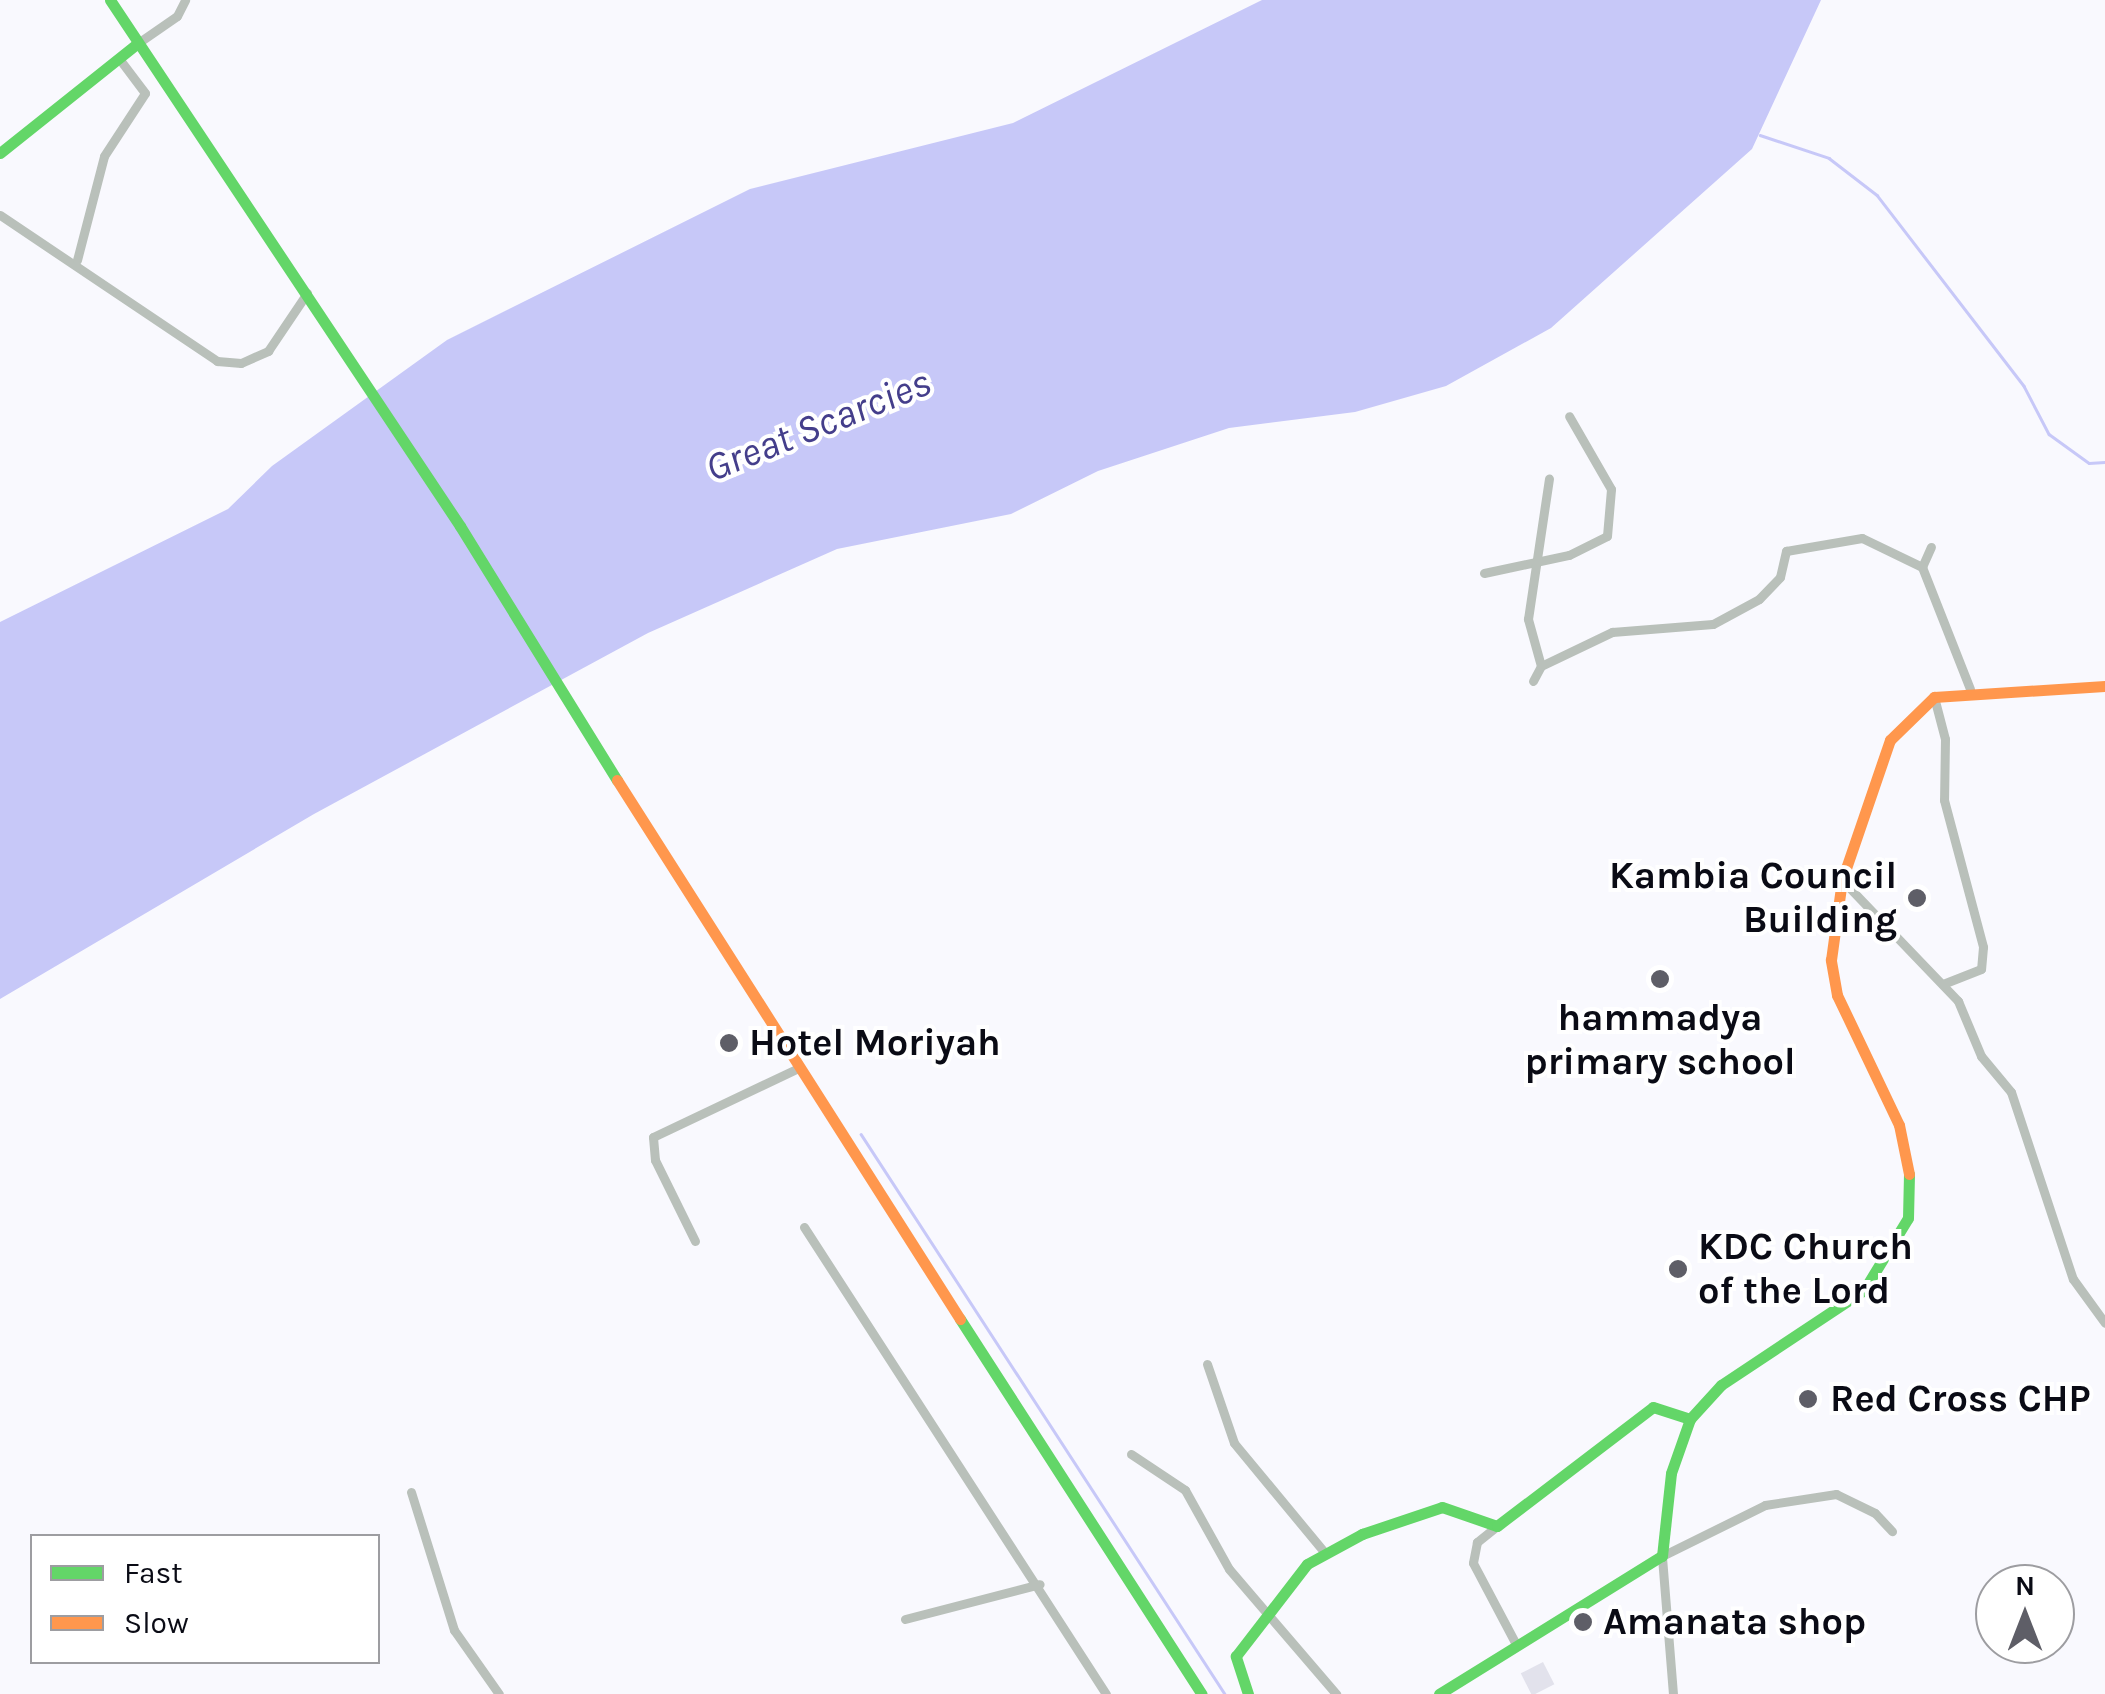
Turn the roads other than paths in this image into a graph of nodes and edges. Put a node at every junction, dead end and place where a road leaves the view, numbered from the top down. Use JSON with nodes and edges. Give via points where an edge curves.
{"nodes":[{"id":1,"x":110,"y":0,"type":"edge"},
{"id":2,"x":184,"y":0,"type":"edge"},
{"id":3,"x":138,"y":43,"type":"junction"},
{"id":4,"x":122,"y":62,"type":"junction"},
{"id":5,"x":0,"y":154,"type":"edge"},
{"id":6,"x":0,"y":215,"type":"edge"},
{"id":7,"x":77,"y":260,"type":"junction"},
{"id":8,"x":308,"y":291,"type":"junction"},
{"id":9,"x":1569,"y":416,"type":"dead end"},
{"id":10,"x":1549,"y":479,"type":"dead end"},
{"id":11,"x":1932,"y":547,"type":"dead end"},
{"id":12,"x":1542,"y":558,"type":"junction"},
{"id":13,"x":1922,"y":567,"type":"junction"},
{"id":14,"x":1484,"y":573,"type":"dead end"},
{"id":15,"x":1542,"y":666,"type":"junction"},
{"id":16,"x":1533,"y":681,"type":"dead end"},
{"id":17,"x":2105,"y":686,"type":"edge"},
{"id":18,"x":1970,"y":689,"type":"junction"},
{"id":19,"x":1934,"y":698,"type":"junction"},
{"id":20,"x":1842,"y":880,"type":"junction"},
{"id":21,"x":1943,"y":984,"type":"junction"},
{"id":22,"x":798,"y":1068,"type":"junction"},
{"id":23,"x":804,"y":1227,"type":"dead end"},
{"id":24,"x":694,"y":1241,"type":"dead end"},
{"id":25,"x":2105,"y":1322,"type":"edge"},
{"id":26,"x":1207,"y":1364,"type":"dead end"},
{"id":27,"x":1690,"y":1419,"type":"junction"},
{"id":28,"x":1130,"y":1454,"type":"dead end"},
{"id":29,"x":412,"y":1492,"type":"dead end"},
{"id":30,"x":1497,"y":1526,"type":"junction"},
{"id":31,"x":1892,"y":1531,"type":"dead end"},
{"id":32,"x":1325,"y":1553,"type":"junction"},
{"id":33,"x":1662,"y":1556,"type":"junction"},
{"id":34,"x":1040,"y":1584,"type":"junction"},
{"id":35,"x":1270,"y":1610,"type":"junction"},
{"id":36,"x":905,"y":1618,"type":"dead end"},
{"id":37,"x":1517,"y":1646,"type":"junction"},
{"id":38,"x":498,"y":1694,"type":"edge"},
{"id":39,"x":1106,"y":1694,"type":"edge"},
{"id":40,"x":1202,"y":1694,"type":"edge"},
{"id":41,"x":1248,"y":1694,"type":"edge"},
{"id":42,"x":1336,"y":1694,"type":"edge"},
{"id":43,"x":1439,"y":1694,"type":"edge"},
{"id":44,"x":1673,"y":1694,"type":"edge"}],
"edges":[{"from":1,"to":3,"type":"main road"},
{"from":2,"to":3,"type":"street","via":[[178,16]]},
{"from":3,"to":4,"type":"main road"},
{"from":3,"to":8,"type":"main road"},
{"from":4,"to":5,"type":"main road"},
{"from":4,"to":7,"type":"street","via":[[145,93],[92,187]]},
{"from":6,"to":7,"type":"street"},
{"from":7,"to":8,"type":"street","via":[[217,361],[241,363],[268,351]]},
{"from":8,"to":22,"type":"main road"},
{"from":9,"to":12,"type":"street","via":[[1611,489],[1612,524],[1590,547]]},
{"from":10,"to":12,"type":"street"},
{"from":11,"to":13,"type":"street"},
{"from":12,"to":14,"type":"street"},
{"from":12,"to":15,"type":"street","via":[[1528,620]]},
{"from":13,"to":15,"type":"street","via":[[1862,538],[1786,551],[1780,577],[1759,599],[1713,624],[1612,632]]},
{"from":13,"to":18,"type":"street"},
{"from":15,"to":16,"type":"street"},
{"from":17,"to":18,"type":"main road"},
{"from":18,"to":19,"type":"main road"},
{"from":19,"to":20,"type":"main road","via":[[1890,740]]},
{"from":19,"to":21,"type":"street","via":[[1945,739],[1944,800],[1984,948],[1981,969]]},
{"from":20,"to":21,"type":"street"},
{"from":20,"to":27,"type":"main road","via":[[1831,960],[1837,995],[1899,1125],[1914,1197],[1864,1290],[1721,1385]]},
{"from":21,"to":25,"type":"street","via":[[1981,1056],[2011,1092],[2073,1279]]},
{"from":22,"to":24,"type":"street","via":[[653,1137],[655,1160]]},
{"from":22,"to":40,"type":"main road"},
{"from":23,"to":34,"type":"street"},
{"from":26,"to":32,"type":"street","via":[[1234,1442]]},
{"from":27,"to":30,"type":"main road","via":[[1652,1407]]},
{"from":27,"to":33,"type":"main road","via":[[1671,1473]]},
{"from":28,"to":35,"type":"street","via":[[1186,1490],[1229,1570]]},
{"from":29,"to":38,"type":"street","via":[[454,1630]]},
{"from":30,"to":32,"type":"main road","via":[[1442,1507]]},
{"from":30,"to":37,"type":"street","via":[[1476,1542],[1473,1563]]},
{"from":31,"to":33,"type":"street","via":[[1876,1513],[1836,1494],[1804,1505],[1765,1505]]},
{"from":32,"to":35,"type":"main road"},
{"from":33,"to":37,"type":"main road"},
{"from":33,"to":44,"type":"street"},
{"from":34,"to":36,"type":"street"},
{"from":34,"to":39,"type":"street"},
{"from":35,"to":41,"type":"main road","via":[[1236,1656]]},
{"from":35,"to":42,"type":"street"},
{"from":37,"to":43,"type":"main road"}]}
